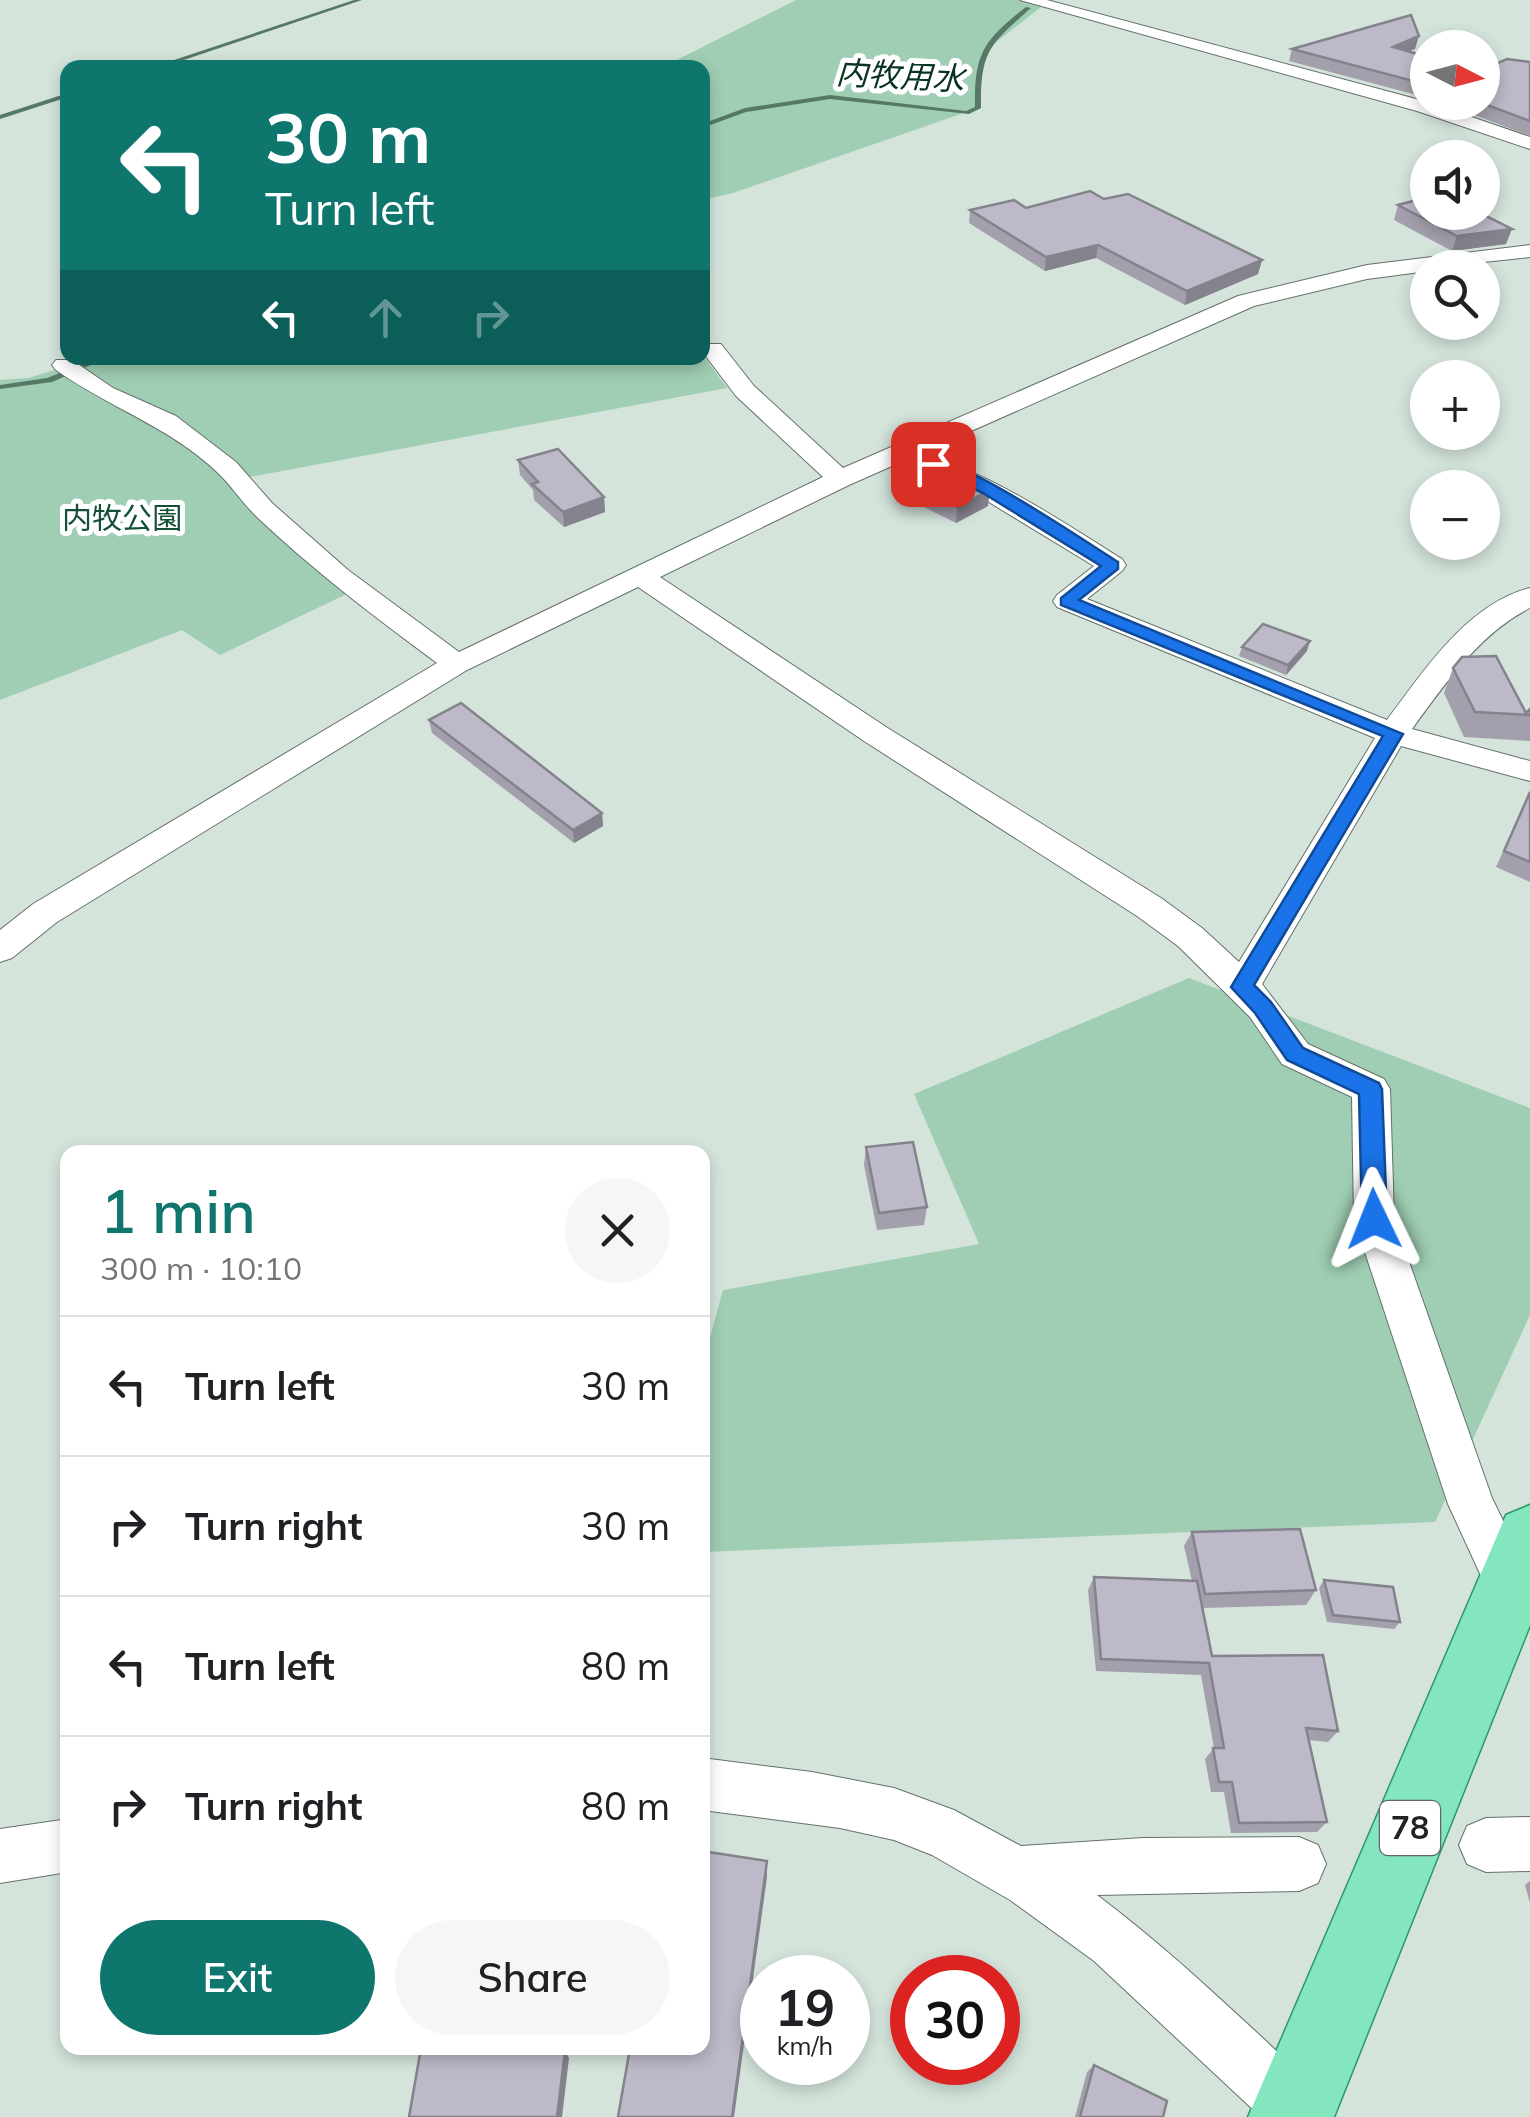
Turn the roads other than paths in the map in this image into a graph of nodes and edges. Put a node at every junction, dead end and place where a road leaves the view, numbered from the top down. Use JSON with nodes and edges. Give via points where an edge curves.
{"nodes":[{"id":1,"x":1028,"y":0,"type":"edge"},
{"id":2,"x":1530,"y":143,"type":"edge"},
{"id":3,"x":1530,"y":251,"type":"edge"},
{"id":4,"x":713,"y":349,"type":"dead end"},
{"id":5,"x":71,"y":369,"type":"dead end"},
{"id":6,"x":906,"y":450,"type":"junction"},
{"id":7,"x":840,"y":479,"type":"junction"},
{"id":8,"x":638,"y":575,"type":"junction"},
{"id":9,"x":1530,"y":597,"type":"edge"},
{"id":10,"x":457,"y":664,"type":"junction"},
{"id":11,"x":1394,"y":734,"type":"junction"},
{"id":12,"x":1530,"y":771,"type":"edge"},
{"id":13,"x":0,"y":948,"type":"edge"},
{"id":14,"x":1242,"y":987,"type":"junction"},
{"id":15,"x":1520,"y":1562,"type":"edge"},
{"id":16,"x":710,"y":1785,"type":"edge"},
{"id":17,"x":60,"y":1846,"type":"edge"},
{"id":18,"x":0,"y":1856,"type":"edge"},
{"id":19,"x":1299,"y":1864,"type":"dead end"},
{"id":20,"x":1019,"y":1873,"type":"junction"},
{"id":21,"x":1296,"y":2114,"type":"edge"}],
"edges":[{"from":1,"to":2,"type":"street","via":[[1424,107]]},
{"from":3,"to":6,"type":"street","via":[[1367,272],[1246,301]]},
{"from":4,"to":7,"type":"street","via":[[745,391]]},
{"from":5,"to":10,"type":"street","via":[[104,393],[167,421],[227,468],[338,576]]},
{"from":6,"to":7,"type":"street"},
{"from":6,"to":11,"type":"street","via":[[988,490],[1112,566],[1067,601]]},
{"from":7,"to":8,"type":"street"},
{"from":8,"to":10,"type":"street"},
{"from":8,"to":14,"type":"street","via":[[1149,907]]},
{"from":9,"to":11,"type":"street","via":[[1474,634]]},
{"from":10,"to":13,"type":"street","via":[[45,913]]},
{"from":11,"to":12,"type":"street"},
{"from":11,"to":14,"type":"street"},
{"from":14,"to":15,"type":"street","via":[[1295,1054],[1371,1089],[1374,1219],[1471,1504]]},
{"from":15,"to":21,"type":"main road","number":"78"},
{"from":16,"to":20,"type":"street","via":[[839,1802],[922,1822]]},
{"from":17,"to":18,"type":"street"},
{"from":19,"to":20,"type":"street"},
{"from":20,"to":21,"type":"street","via":[[1115,1939]]}]}
